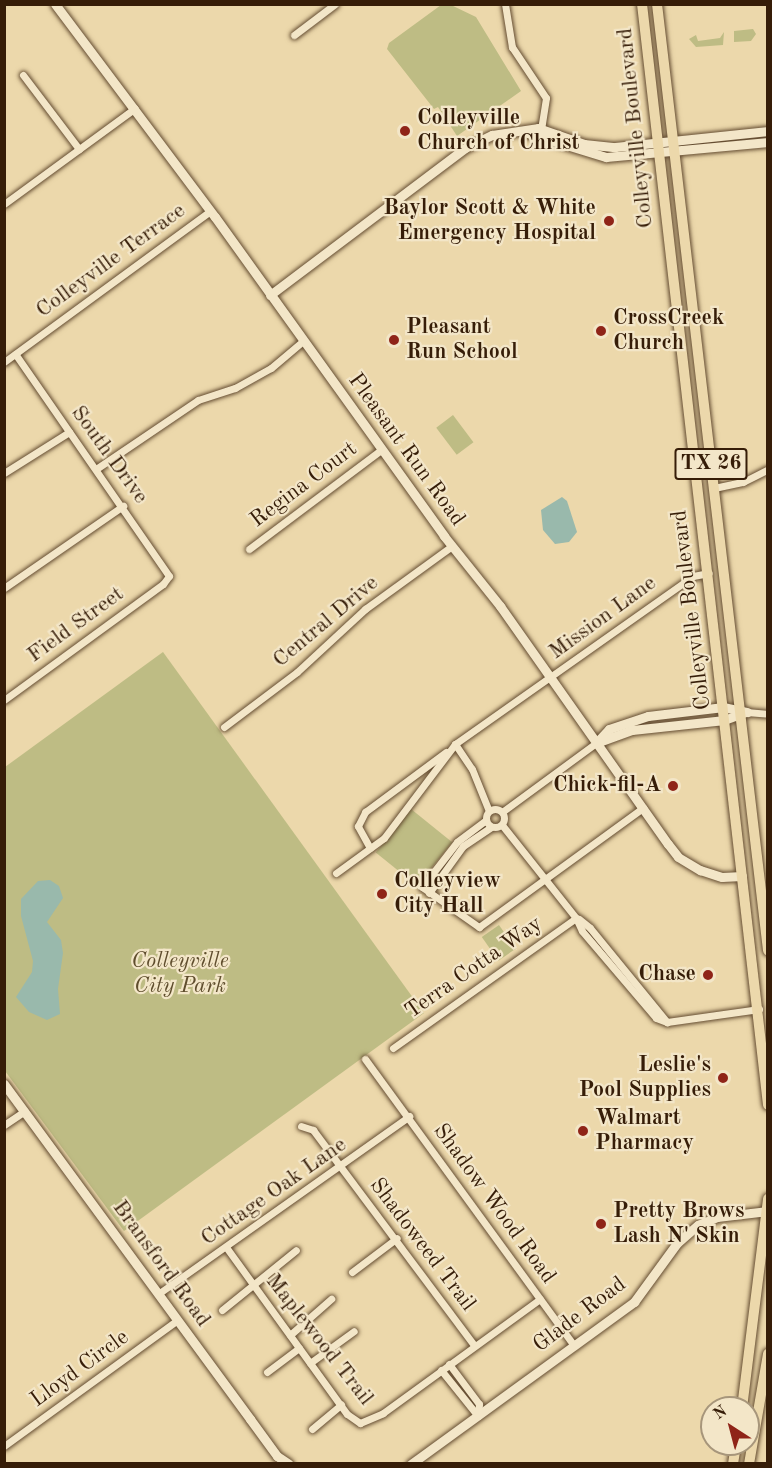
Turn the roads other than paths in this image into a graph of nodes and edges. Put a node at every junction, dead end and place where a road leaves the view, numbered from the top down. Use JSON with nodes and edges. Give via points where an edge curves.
{"nodes":[{"id":1,"x":335,"y":4,"type":"edge"},
{"id":2,"x":505,"y":4,"type":"edge"},
{"id":3,"x":642,"y":4,"type":"edge"},
{"id":4,"x":657,"y":4,"type":"edge"},
{"id":5,"x":58,"y":6,"type":"edge"},
{"id":6,"x":294,"y":35,"type":"dead end"},
{"id":7,"x":23,"y":75,"type":"dead end"},
{"id":8,"x":135,"y":108,"type":"junction"},
{"id":9,"x":768,"y":131,"type":"edge"},
{"id":10,"x":541,"y":132,"type":"junction"},
{"id":11,"x":674,"y":140,"type":"junction"},
{"id":12,"x":655,"y":142,"type":"junction"},
{"id":13,"x":768,"y":142,"type":"edge"},
{"id":14,"x":80,"y":149,"type":"junction"},
{"id":15,"x":595,"y":151,"type":"junction"},
{"id":16,"x":675,"y":152,"type":"junction"},
{"id":17,"x":656,"y":154,"type":"junction"},
{"id":18,"x":4,"y":204,"type":"edge"},
{"id":19,"x":210,"y":211,"type":"junction"},
{"id":20,"x":270,"y":295,"type":"junction"},
{"id":21,"x":303,"y":341,"type":"junction"},
{"id":22,"x":15,"y":354,"type":"junction"},
{"id":23,"x":4,"y":362,"type":"edge"},
{"id":24,"x":69,"y":432,"type":"junction"},
{"id":25,"x":381,"y":450,"type":"junction"},
{"id":26,"x":96,"y":469,"type":"junction"},
{"id":27,"x":768,"y":470,"type":"edge"},
{"id":28,"x":4,"y":474,"type":"edge"},
{"id":29,"x":696,"y":486,"type":"junction"},
{"id":30,"x":714,"y":488,"type":"junction"},
{"id":31,"x":123,"y":506,"type":"junction"},
{"id":32,"x":452,"y":546,"type":"junction"},
{"id":33,"x":249,"y":549,"type":"dead end"},
{"id":34,"x":709,"y":573,"type":"junction"},
{"id":35,"x":724,"y":573,"type":"junction"},
{"id":36,"x":168,"y":578,"type":"joint"},
{"id":37,"x":4,"y":588,"type":"edge"},
{"id":38,"x":551,"y":678,"type":"junction"},
{"id":39,"x":4,"y":700,"type":"edge"},
{"id":40,"x":723,"y":707,"type":"junction"},
{"id":41,"x":742,"y":712,"type":"junction"},
{"id":42,"x":768,"y":714,"type":"edge"},
{"id":43,"x":724,"y":720,"type":"junction"},
{"id":44,"x":224,"y":727,"type":"dead end"},
{"id":45,"x":596,"y":743,"type":"junction"},
{"id":46,"x":455,"y":744,"type":"junction"},
{"id":47,"x":643,"y":808,"type":"junction"},
{"id":48,"x":489,"y":811,"type":"junction"},
{"id":49,"x":502,"y":812,"type":"junction"},
{"id":50,"x":488,"y":824,"type":"junction"},
{"id":51,"x":502,"y":825,"type":"junction"},
{"id":52,"x":370,"y":848,"type":"junction"},
{"id":53,"x":336,"y":873,"type":"dead end"},
{"id":54,"x":742,"y":876,"type":"junction"},
{"id":55,"x":546,"y":879,"type":"junction"},
{"id":56,"x":429,"y":893,"type":"junction"},
{"id":57,"x":576,"y":918,"type":"junction"},
{"id":58,"x":768,"y":951,"type":"edge"},
{"id":59,"x":759,"y":1009,"type":"junction"},
{"id":60,"x":393,"y":1047,"type":"dead end"},
{"id":61,"x":365,"y":1059,"type":"dead end"},
{"id":62,"x":4,"y":1084,"type":"edge"},
{"id":63,"x":768,"y":1105,"type":"edge"},
{"id":64,"x":25,"y":1111,"type":"junction"},
{"id":65,"x":409,"y":1116,"type":"junction"},
{"id":66,"x":4,"y":1125,"type":"edge"},
{"id":67,"x":301,"y":1126,"type":"dead end"},
{"id":68,"x":341,"y":1167,"type":"junction"},
{"id":69,"x":768,"y":1199,"type":"edge"},
{"id":70,"x":767,"y":1211,"type":"edge"},
{"id":71,"x":397,"y":1238,"type":"junction"},
{"id":72,"x":226,"y":1247,"type":"junction"},
{"id":73,"x":296,"y":1250,"type":"dead end"},
{"id":74,"x":352,"y":1272,"type":"dead end"},
{"id":75,"x":254,"y":1285,"type":"junction"},
{"id":76,"x":158,"y":1294,"type":"junction"},
{"id":77,"x":331,"y":1299,"type":"dead end"},
{"id":78,"x":540,"y":1299,"type":"junction"},
{"id":79,"x":222,"y":1310,"type":"dead end"},
{"id":80,"x":176,"y":1321,"type":"junction"},
{"id":81,"x":354,"y":1331,"type":"dead end"},
{"id":82,"x":290,"y":1335,"type":"junction"},
{"id":83,"x":474,"y":1345,"type":"junction"},
{"id":84,"x":574,"y":1346,"type":"junction"},
{"id":85,"x":300,"y":1348,"type":"junction"},
{"id":86,"x":768,"y":1354,"type":"edge"},
{"id":87,"x":310,"y":1363,"type":"junction"},
{"id":88,"x":449,"y":1364,"type":"junction"},
{"id":89,"x":441,"y":1370,"type":"junction"},
{"id":90,"x":267,"y":1372,"type":"dead end"},
{"id":91,"x":744,"y":1395,"type":"joint"},
{"id":92,"x":749,"y":1396,"type":"edge"},
{"id":93,"x":759,"y":1396,"type":"edge"},
{"id":94,"x":341,"y":1405,"type":"junction"},
{"id":95,"x":478,"y":1416,"type":"junction"},
{"id":96,"x":312,"y":1429,"type":"dead end"},
{"id":97,"x":4,"y":1446,"type":"edge"},
{"id":98,"x":289,"y":1464,"type":"edge"},
{"id":99,"x":411,"y":1464,"type":"edge"}],
"edges":[{"from":1,"to":6,"type":"street"},
{"from":2,"to":10,"type":"street","via":[[515,53],[546,98]]},
{"from":3,"to":12,"type":"main road","name":"Colleyville Boulevard","number":"TX 26"},
{"from":4,"to":11,"type":"main road","name":"Colleyville Boulevard","number":"TX 26"},
{"from":5,"to":8,"type":"street","name":"Pleasant Run Road"},
{"from":7,"to":14,"type":"street"},
{"from":8,"to":14,"type":"street"},
{"from":8,"to":19,"type":"street","name":"Pleasant Run Road"},
{"from":9,"to":11,"type":"street"},
{"from":10,"to":15,"type":"street"},
{"from":10,"to":20,"type":"street","via":[[492,135],[465,148]]},
{"from":11,"to":12,"type":"street"},
{"from":11,"to":16,"type":"main road","name":"Colleyville Boulevard","number":"TX 26"},
{"from":12,"to":15,"type":"street"},
{"from":12,"to":17,"type":"main road","name":"Colleyville Boulevard","number":"TX 26"},
{"from":13,"to":16,"type":"street"},
{"from":14,"to":18,"type":"street"},
{"from":15,"to":17,"type":"street"},
{"from":16,"to":17,"type":"street"},
{"from":16,"to":30,"type":"main road","name":"Colleyville Boulevard","number":"TX 26"},
{"from":17,"to":29,"type":"main road","name":"Colleyville Boulevard","number":"TX 26","via":[[678,305]]},
{"from":19,"to":20,"type":"street","name":"Pleasant Run Road"},
{"from":19,"to":22,"type":"street","name":"Colleyville Terrace"},
{"from":20,"to":21,"type":"street","name":"Pleasant Run Road"},
{"from":21,"to":25,"type":"street","name":"Pleasant Run Road"},
{"from":21,"to":26,"type":"street","via":[[271,368],[236,388],[198,400]]},
{"from":22,"to":23,"type":"street","name":"Colleyville Terrace"},
{"from":22,"to":24,"type":"street","name":"South Drive"},
{"from":24,"to":26,"type":"street","name":"South Drive"},
{"from":24,"to":28,"type":"street"},
{"from":25,"to":32,"type":"street","name":"Pleasant Run Road"},
{"from":25,"to":33,"type":"street","name":"Regina Court"},
{"from":26,"to":31,"type":"street","name":"South Drive"},
{"from":27,"to":30,"type":"street","via":[[743,482]]},
{"from":29,"to":30,"type":"main road"},
{"from":29,"to":34,"type":"main road","name":"Colleyville Boulevard","number":"TX 26"},
{"from":30,"to":35,"type":"main road","name":"Colleyville Boulevard","number":"TX 26"},
{"from":31,"to":36,"type":"street","name":"South Drive","via":[[166,566]]},
{"from":31,"to":37,"type":"street"},
{"from":32,"to":38,"type":"street","name":"Pleasant Run Road"},
{"from":32,"to":44,"type":"street","name":"Central Drive","via":[[365,609],[297,672]]},
{"from":34,"to":35,"type":"main road"},
{"from":34,"to":38,"type":"street","name":"Mission Lane","via":[[693,576]]},
{"from":34,"to":40,"type":"main road","name":"Colleyville Boulevard","number":"TX 26"},
{"from":35,"to":41,"type":"main road","name":"Colleyville Boulevard","number":"TX 26"},
{"from":36,"to":39,"type":"street","name":"Field Street"},
{"from":38,"to":45,"type":"street","name":"Pleasant Run Road"},
{"from":38,"to":46,"type":"street","name":"Mission Lane"},
{"from":40,"to":41,"type":"street"},
{"from":40,"to":43,"type":"main road","name":"Colleyville Boulevard","number":"TX 26"},
{"from":40,"to":45,"type":"street","via":[[621,723]]},
{"from":41,"to":42,"type":"street"},
{"from":41,"to":43,"type":"street"},
{"from":41,"to":58,"type":"main road","name":"Colleyville Boulevard","number":"TX 26"},
{"from":43,"to":45,"type":"street","via":[[632,730]]},
{"from":43,"to":54,"type":"main road","name":"Colleyville Boulevard","number":"TX 26"},
{"from":45,"to":47,"type":"street","name":"Pleasant Run Road"},
{"from":45,"to":49,"type":"street"},
{"from":46,"to":48,"type":"street","via":[[472,769]]},
{"from":46,"to":52,"type":"street","via":[[384,838]]},
{"from":46,"to":52,"type":"street","name":"Mission Lane","via":[[360,820],[359,833]]},
{"from":47,"to":54,"type":"street","name":"Pleasant Run Road","via":[[670,847],[690,865],[722,877]]},
{"from":47,"to":55,"type":"street"},
{"from":48,"to":49,"type":"street"},
{"from":48,"to":50,"type":"street"},
{"from":49,"to":51,"type":"street"},
{"from":50,"to":51,"type":"street"},
{"from":50,"to":56,"type":"street","via":[[463,846]]},
{"from":50,"to":56,"type":"street","via":[[457,842],[422,887]]},
{"from":51,"to":55,"type":"street"},
{"from":52,"to":53,"type":"street"},
{"from":54,"to":59,"type":"main road","name":"Colleyville Boulevard","number":"TX 26"},
{"from":55,"to":56,"type":"street","via":[[479,927]]},
{"from":55,"to":57,"type":"street"},
{"from":57,"to":59,"type":"street","via":[[582,931],[648,1010],[667,1022]]},
{"from":57,"to":60,"type":"street","name":"Terra Cotta Way"},
{"from":59,"to":63,"type":"main road","name":"Colleyville Boulevard","number":"TX 26"},
{"from":61,"to":65,"type":"street","name":"Shadow Wood Road"},
{"from":62,"to":64,"type":"street","name":"Bransford Road"},
{"from":64,"to":66,"type":"street"},
{"from":64,"to":76,"type":"street","name":"Bransford Road"},
{"from":65,"to":68,"type":"street","name":"Cottage Oak Lane"},
{"from":65,"to":78,"type":"street","name":"Shadow Wood Road"},
{"from":67,"to":68,"type":"street","name":"Shadoweed Trail","via":[[313,1130]]},
{"from":68,"to":71,"type":"street","name":"Shadoweed Trail"},
{"from":68,"to":72,"type":"street","name":"Cottage Oak Lane"},
{"from":69,"to":70,"type":"main road"},
{"from":70,"to":84,"type":"street","name":"Glade Road","via":[[717,1217],[698,1225],[677,1243],[634,1302]]},
{"from":70,"to":91,"type":"main road"},
{"from":71,"to":74,"type":"street"},
{"from":71,"to":83,"type":"street","name":"Shadoweed Trail"},
{"from":72,"to":75,"type":"street","name":"Maplewood Trail"},
{"from":72,"to":76,"type":"street","name":"Cottage Oak Lane"},
{"from":73,"to":75,"type":"street"},
{"from":75,"to":79,"type":"street"},
{"from":75,"to":82,"type":"street","name":"Maplewood Trail"},
{"from":76,"to":80,"type":"street","name":"Bransford Road"},
{"from":77,"to":82,"type":"street"},
{"from":78,"to":83,"type":"street","name":"Maplewood Trail"},
{"from":78,"to":84,"type":"street","name":"Shadow Wood Road"},
{"from":80,"to":97,"type":"street","name":"Lloyd Circle"},
{"from":80,"to":98,"type":"street","name":"Bransford Road","via":[[277,1456]]},
{"from":81,"to":87,"type":"street"},
{"from":82,"to":85,"type":"street","name":"Maplewood Trail"},
{"from":83,"to":88,"type":"street","name":"Maplewood Trail"},
{"from":84,"to":95,"type":"street","name":"Glade Road"},
{"from":85,"to":87,"type":"street","name":"Maplewood Trail"},
{"from":85,"to":90,"type":"street"},
{"from":86,"to":93,"type":"main road"},
{"from":87,"to":94,"type":"street","name":"Maplewood Trail"},
{"from":88,"to":89,"type":"street","name":"Maplewood Trail"},
{"from":88,"to":95,"type":"street","via":[[478,1404]]},
{"from":89,"to":94,"type":"street","name":"Maplewood Trail","via":[[368,1422],[357,1422]]},
{"from":89,"to":95,"type":"street"},
{"from":91,"to":92,"type":"main road"},
{"from":94,"to":96,"type":"street"},
{"from":95,"to":99,"type":"street","name":"Glade Road"}]}
